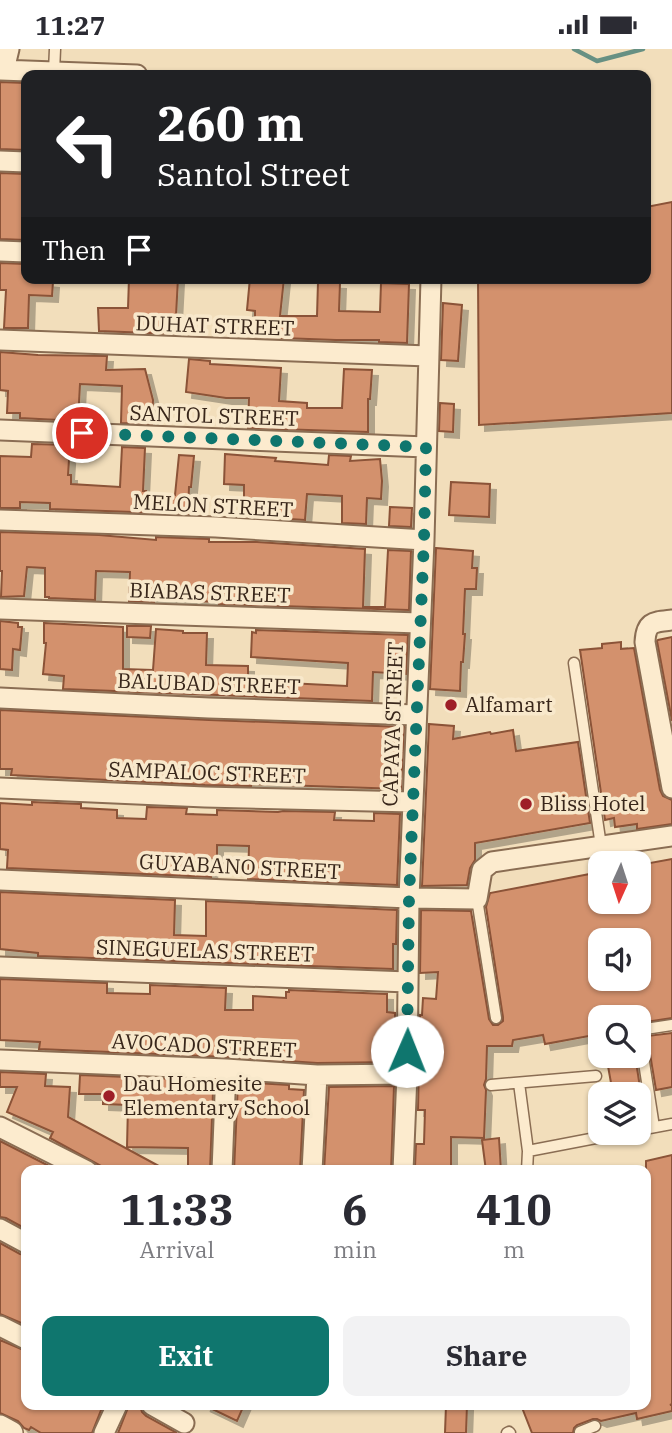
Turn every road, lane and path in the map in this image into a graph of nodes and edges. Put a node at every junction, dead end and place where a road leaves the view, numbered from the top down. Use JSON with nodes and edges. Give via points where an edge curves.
{"nodes":[{"id":1,"x":9,"y":49,"type":"edge"},
{"id":2,"x":55,"y":49,"type":"edge"},
{"id":3,"x":2,"y":70,"type":"edge"},
{"id":4,"x":54,"y":70,"type":"edge"},
{"id":5,"x":21,"y":71,"type":"edge"},
{"id":6,"x":0,"y":161,"type":"edge"},
{"id":7,"x":21,"y":162,"type":"edge"},
{"id":8,"x":0,"y":251,"type":"edge"},
{"id":9,"x":21,"y":252,"type":"edge"},
{"id":10,"x":430,"y":284,"type":"edge"},
{"id":11,"x":0,"y":341,"type":"edge"},
{"id":12,"x":428,"y":356,"type":"junction"},
{"id":13,"x":0,"y":430,"type":"edge"},
{"id":14,"x":426,"y":447,"type":"junction"},
{"id":15,"x":0,"y":520,"type":"edge"},
{"id":16,"x":424,"y":540,"type":"junction"},
{"id":17,"x":0,"y":609,"type":"edge"},
{"id":18,"x":672,"y":620,"type":"edge"},
{"id":19,"x":419,"y":623,"type":"junction"},
{"id":20,"x":574,"y":663,"type":"dead end"},
{"id":21,"x":0,"y":698,"type":"edge"},
{"id":22,"x":416,"y":715,"type":"junction"},
{"id":23,"x":0,"y":787,"type":"edge"},
{"id":24,"x":672,"y":788,"type":"edge"},
{"id":25,"x":413,"y":802,"type":"junction"},
{"id":26,"x":672,"y":836,"type":"edge"},
{"id":27,"x":601,"y":846,"type":"junction"},
{"id":28,"x":0,"y":880,"type":"edge"},
{"id":29,"x":409,"y":898,"type":"junction"},
{"id":30,"x":477,"y":899,"type":"junction"},
{"id":31,"x":0,"y":967,"type":"edge"},
{"id":32,"x":408,"y":982,"type":"junction"},
{"id":33,"x":496,"y":1018,"type":"dead end"},
{"id":34,"x":672,"y":1025,"type":"edge"},
{"id":35,"x":0,"y":1060,"type":"edge"},
{"id":36,"x":226,"y":1069,"type":"junction"},
{"id":37,"x":407,"y":1074,"type":"junction"},
{"id":38,"x":317,"y":1075,"type":"junction"},
{"id":39,"x":596,"y":1076,"type":"dead end"},
{"id":40,"x":519,"y":1083,"type":"junction"},
{"id":41,"x":491,"y":1085,"type":"dead end"},
{"id":42,"x":672,"y":1124,"type":"edge"},
{"id":43,"x":0,"y":1127,"type":"edge"},
{"id":44,"x":654,"y":1127,"type":"junction"},
{"id":45,"x":651,"y":1128,"type":"edge"},
{"id":46,"x":588,"y":1140,"type":"edge"},
{"id":47,"x":528,"y":1151,"type":"junction"},
{"id":48,"x":75,"y":1165,"type":"edge"},
{"id":49,"x":222,"y":1165,"type":"edge"},
{"id":50,"x":312,"y":1165,"type":"edge"},
{"id":51,"x":403,"y":1165,"type":"edge"},
{"id":52,"x":527,"y":1165,"type":"edge"},
{"id":53,"x":0,"y":1229,"type":"edge"},
{"id":54,"x":21,"y":1240,"type":"edge"},
{"id":55,"x":0,"y":1326,"type":"edge"},
{"id":56,"x":21,"y":1336,"type":"edge"},
{"id":57,"x":115,"y":1410,"type":"edge"},
{"id":58,"x":161,"y":1410,"type":"edge"},
{"id":59,"x":184,"y":1423,"type":"dead end"},
{"id":60,"x":0,"y":1427,"type":"edge"},
{"id":61,"x":11,"y":1433,"type":"edge"},
{"id":62,"x":104,"y":1433,"type":"edge"}],
"edges":[{"from":1,"to":3,"type":"street"},
{"from":2,"to":4,"type":"lane"},
{"from":3,"to":5,"type":"street"},
{"from":6,"to":7,"type":"street"},
{"from":8,"to":9,"type":"street"},
{"from":10,"to":12,"type":"street","name":"CAPAYA STREET"},
{"from":11,"to":12,"type":"street","name":"DUHAT STREET"},
{"from":12,"to":14,"type":"street","name":"CAPAYA STREET"},
{"from":13,"to":14,"type":"street","name":"SANTOL STREET"},
{"from":14,"to":16,"type":"street","name":"CAPAYA STREET"},
{"from":15,"to":16,"type":"street","name":"MELON STREET"},
{"from":16,"to":19,"type":"street","name":"CAPAYA STREET"},
{"from":17,"to":19,"type":"street","name":"BIABAS STREET"},
{"from":18,"to":24,"type":"street","via":[[653,622],[647,627],[645,642]]},
{"from":19,"to":22,"type":"street","name":"CAPAYA STREET"},
{"from":20,"to":27,"type":"lane"},
{"from":21,"to":22,"type":"street","name":"BALUBAD STREET"},
{"from":22,"to":25,"type":"street","name":"CAPAYA STREET"},
{"from":23,"to":25,"type":"street","name":"SAMPALOC STREET"},
{"from":25,"to":29,"type":"street","name":"CAPAYA STREET"},
{"from":26,"to":27,"type":"street"},
{"from":27,"to":30,"type":"street","via":[[492,862],[482,870]]},
{"from":28,"to":29,"type":"street","name":"GUYABANO STREET"},
{"from":29,"to":30,"type":"street","name":"GUYABANO STREET"},
{"from":29,"to":32,"type":"street","name":"CAPAYA STREET"},
{"from":30,"to":33,"type":"lane"},
{"from":31,"to":32,"type":"street","name":"SINEGUELAS STREET"},
{"from":32,"to":37,"type":"street","name":"CAPAYA STREET"},
{"from":34,"to":44,"type":"lane","via":[[639,1030]]},
{"from":35,"to":36,"type":"street","name":"AVOCADO STREET"},
{"from":36,"to":38,"type":"street","name":"AVOCADO STREET"},
{"from":36,"to":49,"type":"street"},
{"from":37,"to":38,"type":"street","name":"AVOCADO STREET"},
{"from":37,"to":51,"type":"street","name":"CAPAYA STREET"},
{"from":38,"to":50,"type":"street"},
{"from":39,"to":40,"type":"lane"},
{"from":40,"to":41,"type":"lane"},
{"from":40,"to":47,"type":"lane"},
{"from":42,"to":44,"type":"lane"},
{"from":43,"to":48,"type":"street"},
{"from":44,"to":45,"type":"lane"},
{"from":46,"to":47,"type":"lane"},
{"from":47,"to":52,"type":"lane"},
{"from":53,"to":54,"type":"street"},
{"from":55,"to":56,"type":"street"},
{"from":57,"to":62,"type":"street"},
{"from":58,"to":59,"type":"street"},
{"from":60,"to":61,"type":"street"}]}
